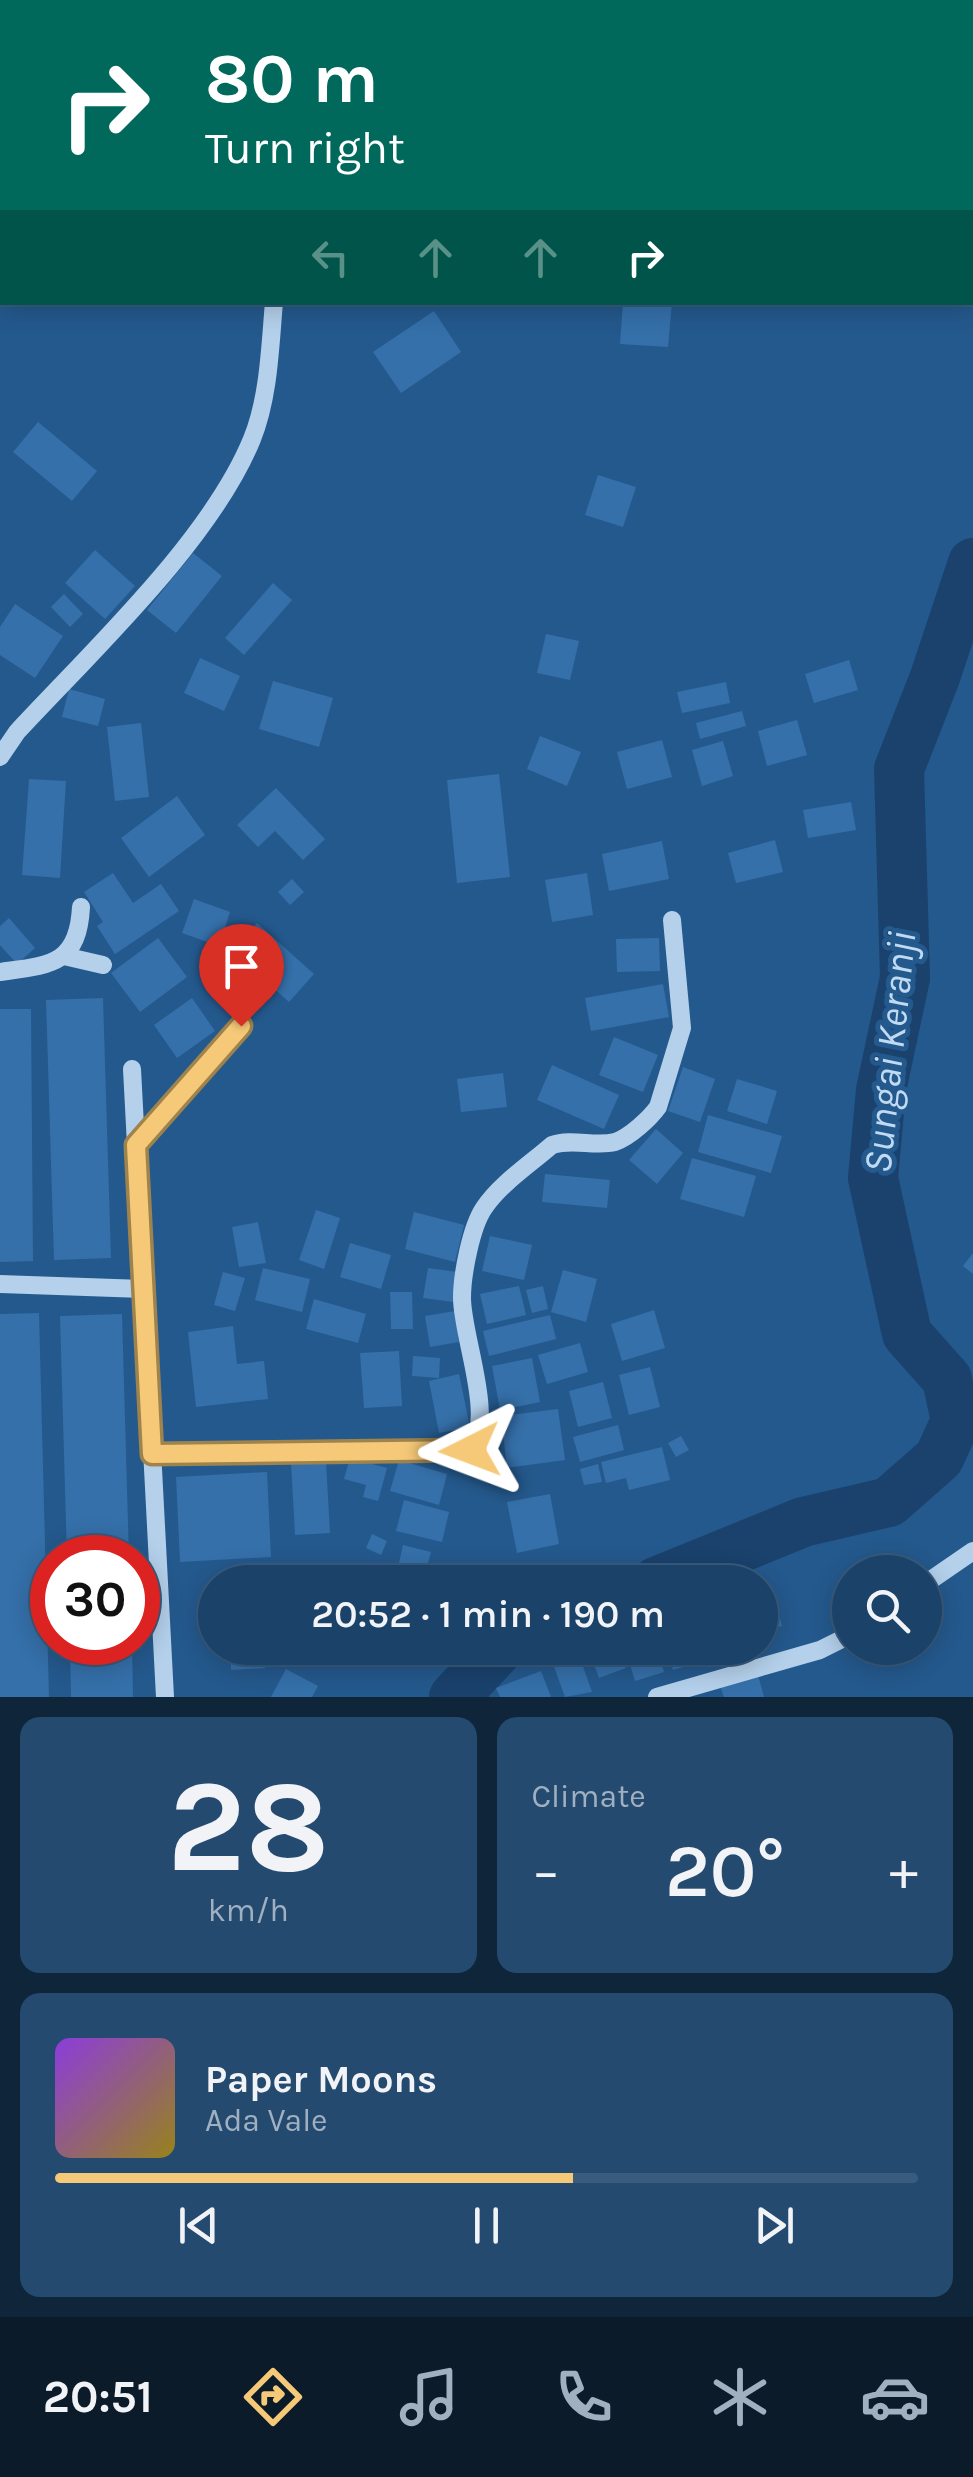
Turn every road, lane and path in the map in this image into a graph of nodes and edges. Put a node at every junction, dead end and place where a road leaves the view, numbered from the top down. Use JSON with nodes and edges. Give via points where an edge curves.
{"nodes":[{"id":1,"x":274,"y":305,"type":"edge"},
{"id":2,"x":0,"y":758,"type":"edge"},
{"id":3,"x":81,"y":907,"type":"dead end"},
{"id":4,"x":672,"y":920,"type":"dead end"},
{"id":5,"x":64,"y":956,"type":"junction"},
{"id":6,"x":103,"y":965,"type":"dead end"},
{"id":7,"x":0,"y":972,"type":"edge"},
{"id":8,"x":241,"y":1026,"type":"dead end"},
{"id":9,"x":132,"y":1070,"type":"dead end"},
{"id":10,"x":136,"y":1145,"type":"junction"},
{"id":11,"x":0,"y":1284,"type":"edge"},
{"id":12,"x":143,"y":1289,"type":"junction"},
{"id":13,"x":152,"y":1454,"type":"junction"},
{"id":14,"x":973,"y":1551,"type":"edge"},
{"id":15,"x":942,"y":1572,"type":"edge"},
{"id":16,"x":832,"y":1644,"type":"edge"},
{"id":17,"x":165,"y":1697,"type":"edge"},
{"id":18,"x":657,"y":1697,"type":"edge"}],
"edges":[{"from":1,"to":2,"type":"street","via":[[260,412],[222,497]]},
{"from":3,"to":5,"type":"street","via":[[80,932]]},
{"from":4,"to":13,"type":"street","via":[[682,1028],[658,1106],[616,1142],[552,1145],[494,1196],[472,1236],[462,1298],[481,1422],[470,1450]]},
{"from":5,"to":6,"type":"street"},
{"from":5,"to":7,"type":"street"},
{"from":8,"to":10,"type":"street"},
{"from":9,"to":10,"type":"street"},
{"from":10,"to":12,"type":"street"},
{"from":11,"to":12,"type":"street"},
{"from":12,"to":13,"type":"street"},
{"from":13,"to":17,"type":"street"},
{"from":14,"to":15,"type":"street"},
{"from":16,"to":18,"type":"street"}]}
